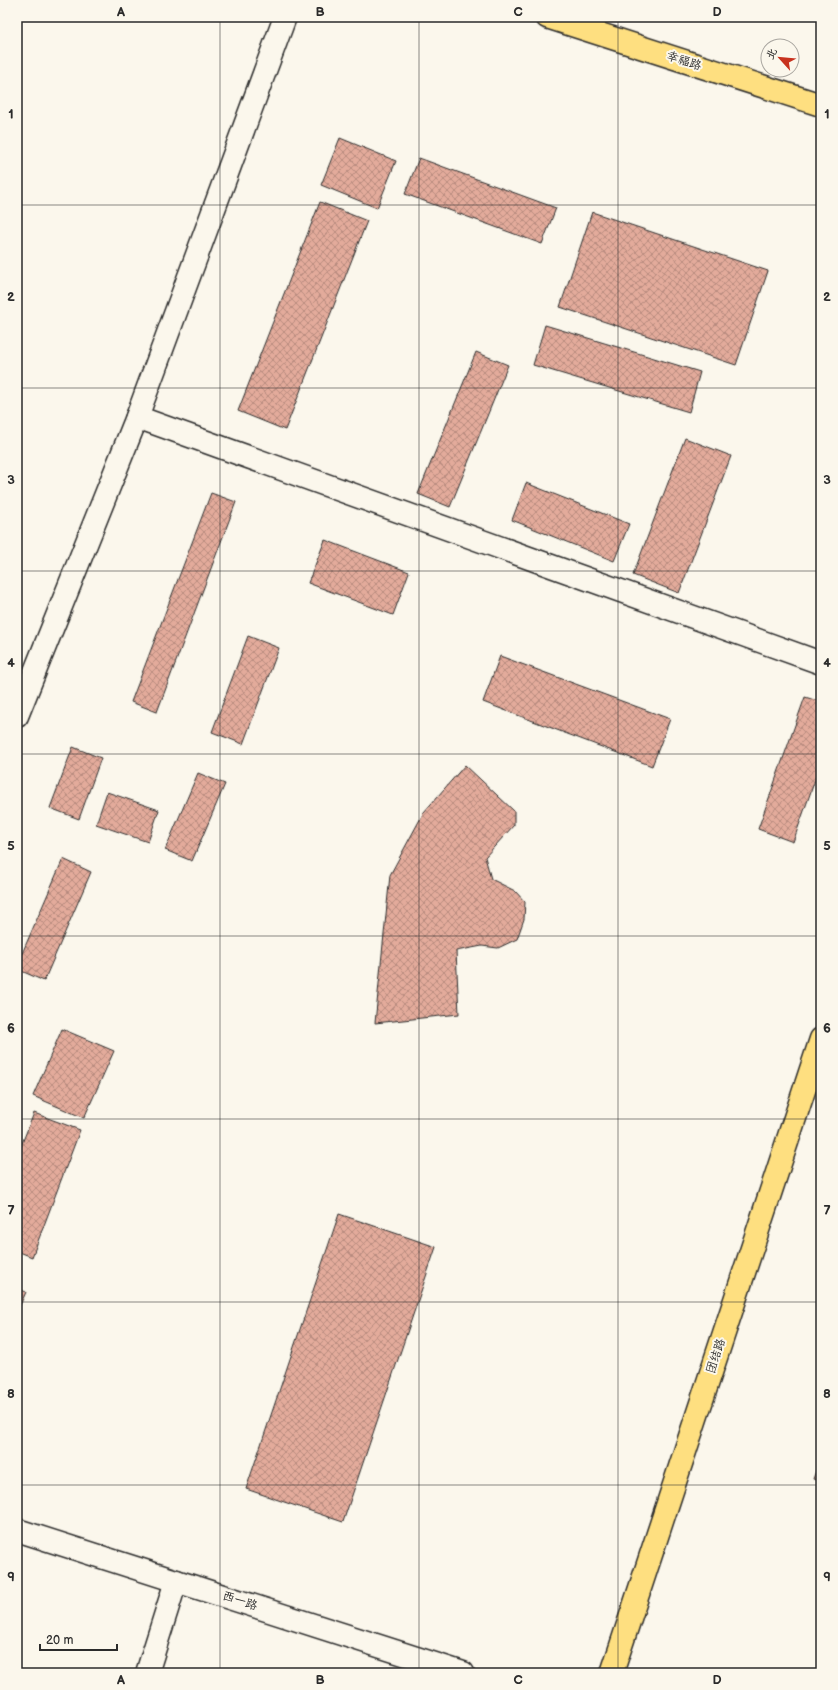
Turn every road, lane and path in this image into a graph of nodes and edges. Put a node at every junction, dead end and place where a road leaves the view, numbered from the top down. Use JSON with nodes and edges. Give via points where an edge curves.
{"nodes":[{"id":1,"x":285,"y":17,"type":"edge"},
{"id":2,"x":546,"y":17,"type":"edge"},
{"id":3,"x":821,"y":105,"type":"edge"},
{"id":4,"x":137,"y":417,"type":"junction"},
{"id":5,"x":821,"y":664,"type":"edge"},
{"id":6,"x":17,"y":716,"type":"edge"},
{"id":7,"x":821,"y":1039,"type":"edge"},
{"id":8,"x":17,"y":1530,"type":"edge"},
{"id":9,"x":176,"y":1581,"type":"junction"},
{"id":10,"x":146,"y":1673,"type":"edge"},
{"id":11,"x":463,"y":1673,"type":"edge"},
{"id":12,"x":612,"y":1673,"type":"edge"}],
"edges":[{"from":1,"to":4,"type":"street"},
{"from":2,"to":3,"type":"main road","name":"幸福路"},
{"from":4,"to":5,"type":"street"},
{"from":4,"to":6,"type":"street"},
{"from":7,"to":12,"type":"main road","name":"团结路"},
{"from":8,"to":9,"type":"street","name":"西一路"},
{"from":9,"to":10,"type":"street"},
{"from":9,"to":11,"type":"street","name":"西一路"}]}
